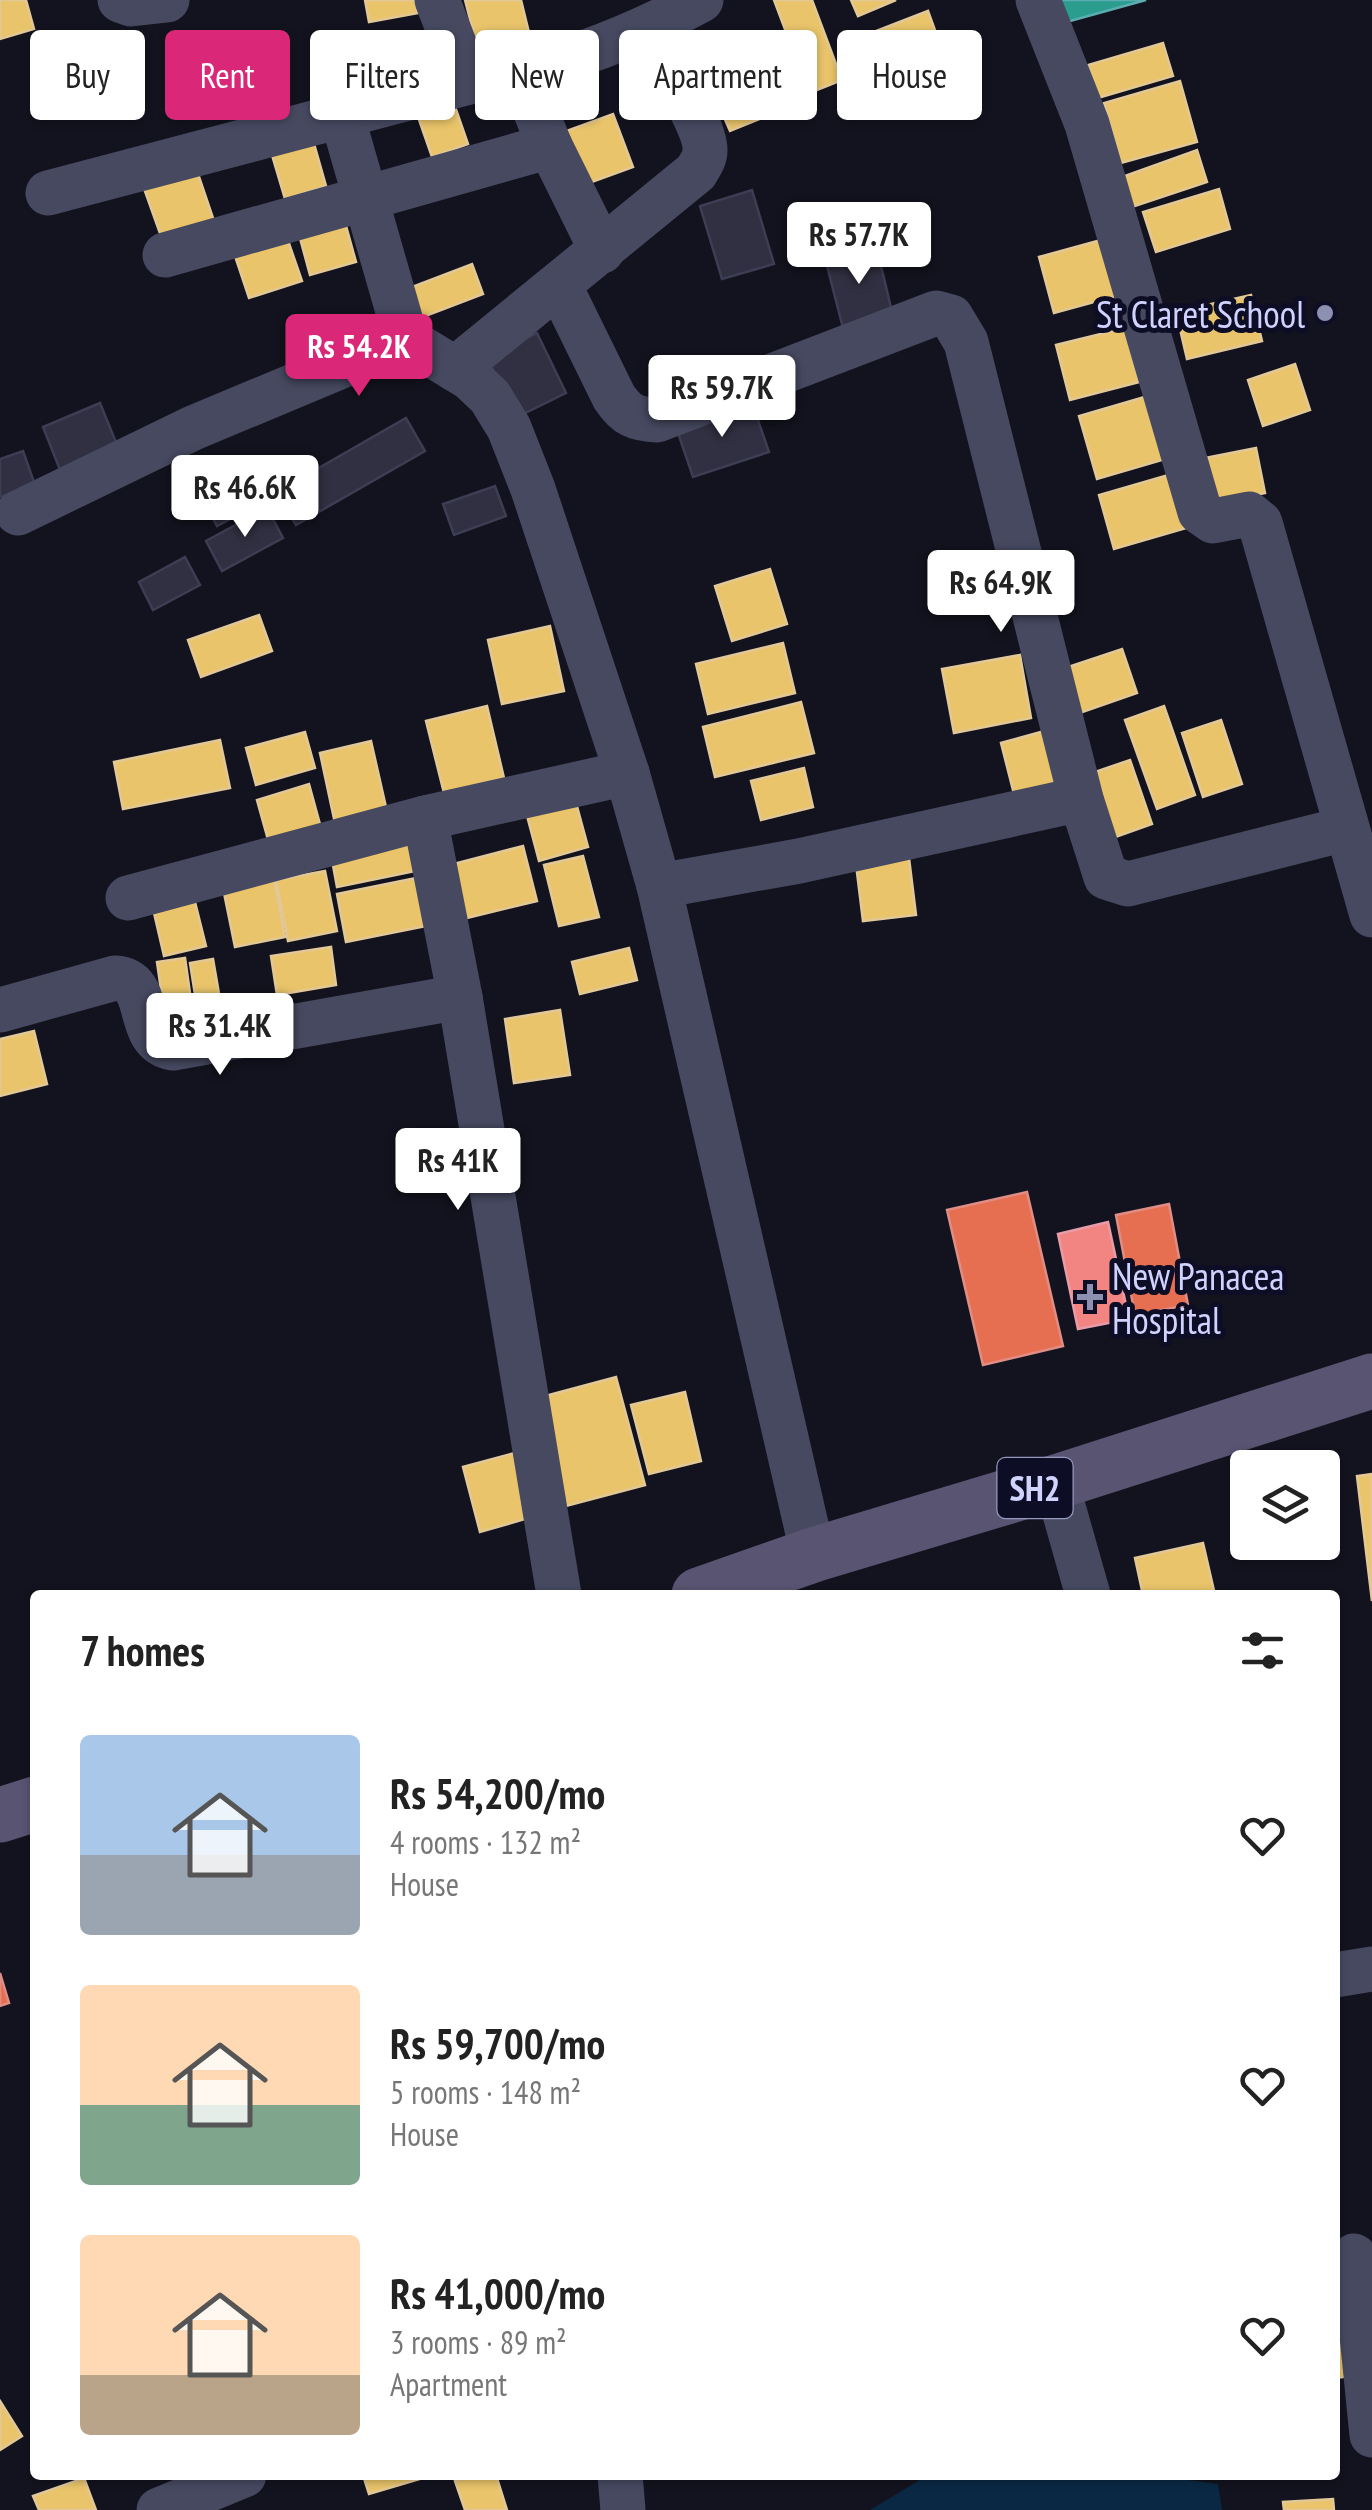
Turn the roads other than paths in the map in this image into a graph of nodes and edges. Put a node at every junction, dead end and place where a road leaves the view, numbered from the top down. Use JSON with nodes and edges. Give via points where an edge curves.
{"nodes":[{"id":1,"x":120,"y":0,"type":"edge"},
{"id":2,"x":167,"y":0,"type":"edge"},
{"id":3,"x":437,"y":0,"type":"edge"},
{"id":4,"x":700,"y":0,"type":"edge"},
{"id":5,"x":1038,"y":0,"type":"edge"},
{"id":6,"x":648,"y":29,"type":"junction"},
{"id":7,"x":599,"y":46,"type":"edge"},
{"id":8,"x":475,"y":81,"type":"edge"},
{"id":9,"x":469,"y":82,"type":"junction"},
{"id":10,"x":455,"y":85,"type":"edge"},
{"id":11,"x":315,"y":120,"type":"edge"},
{"id":12,"x":343,"y":120,"type":"edge"},
{"id":13,"x":539,"y":120,"type":"edge"},
{"id":14,"x":550,"y":146,"type":"junction"},
{"id":15,"x":48,"y":193,"type":"dead end"},
{"id":16,"x":366,"y":198,"type":"junction"},
{"id":17,"x":602,"y":252,"type":"junction"},
{"id":18,"x":164,"y":255,"type":"dead end"},
{"id":19,"x":559,"y":285,"type":"junction"},
{"id":20,"x":406,"y":340,"type":"junction"},
{"id":21,"x":455,"y":369,"type":"junction"},
{"id":22,"x":18,"y":513,"type":"dead end"},
{"id":23,"x":627,"y":773,"type":"junction"},
{"id":24,"x":1081,"y":799,"type":"junction"},
{"id":25,"x":425,"y":818,"type":"junction"},
{"id":26,"x":1345,"y":829,"type":"junction"},
{"id":27,"x":659,"y":886,"type":"junction"},
{"id":28,"x":128,"y":898,"type":"dead end"},
{"id":29,"x":1372,"y":915,"type":"edge"},
{"id":30,"x":460,"y":997,"type":"junction"},
{"id":31,"x":0,"y":1010,"type":"edge"},
{"id":32,"x":1372,"y":1381,"type":"edge"},
{"id":33,"x":1056,"y":1482,"type":"junction"},
{"id":34,"x":813,"y":1555,"type":"junction"},
{"id":35,"x":558,"y":1590,"type":"edge"},
{"id":36,"x":721,"y":1590,"type":"edge"},
{"id":37,"x":1087,"y":1590,"type":"edge"},
{"id":38,"x":30,"y":1806,"type":"edge"},
{"id":39,"x":0,"y":1815,"type":"edge"},
{"id":40,"x":1372,"y":1969,"type":"edge"},
{"id":41,"x":1340,"y":1973,"type":"edge"},
{"id":42,"x":1354,"y":2257,"type":"edge"},
{"id":43,"x":1372,"y":2436,"type":"edge"},
{"id":44,"x":232,"y":2480,"type":"edge"},
{"id":45,"x":620,"y":2480,"type":"edge"},
{"id":46,"x":159,"y":2510,"type":"edge"},
{"id":47,"x":622,"y":2510,"type":"edge"}],
"edges":[{"from":1,"to":2,"type":"street"},
{"from":3,"to":9,"type":"street"},
{"from":4,"to":6,"type":"street"},
{"from":5,"to":26,"type":"street","via":[[1088,124],[1200,512],[1213,521],[1249,514],[1260,523]]},
{"from":6,"to":7,"type":"street"},
{"from":6,"to":17,"type":"street","via":[[698,126],[704,158]]},
{"from":8,"to":9,"type":"street"},
{"from":9,"to":10,"type":"street"},
{"from":11,"to":15,"type":"street"},
{"from":12,"to":16,"type":"street"},
{"from":13,"to":14,"type":"street"},
{"from":14,"to":16,"type":"street"},
{"from":14,"to":17,"type":"street"},
{"from":16,"to":18,"type":"street"},
{"from":16,"to":20,"type":"street"},
{"from":17,"to":19,"type":"street"},
{"from":19,"to":21,"type":"street"},
{"from":19,"to":24,"type":"street","via":[[614,396],[624,411],[642,419],[656,420],[936,313],[951,317],[966,342]]},
{"from":20,"to":21,"type":"street"},
{"from":20,"to":22,"type":"street","via":[[193,428]]},
{"from":21,"to":23,"type":"street","via":[[490,397],[509,428]]},
{"from":23,"to":25,"type":"street"},
{"from":23,"to":27,"type":"street"},
{"from":24,"to":26,"type":"street","via":[[1106,876],[1128,884]]},
{"from":24,"to":27,"type":"street"},
{"from":25,"to":28,"type":"street"},
{"from":25,"to":30,"type":"street"},
{"from":26,"to":29,"type":"street"},
{"from":27,"to":34,"type":"street"},
{"from":30,"to":31,"type":"street","via":[[173,1048],[150,1032],[136,988],[124,978]]},
{"from":30,"to":35,"type":"street"},
{"from":32,"to":33,"type":"main road","number":"SH2"},
{"from":33,"to":34,"type":"main road","number":"SH2"},
{"from":33,"to":37,"type":"street"},
{"from":34,"to":36,"type":"main road","number":"SH2"},
{"from":38,"to":39,"type":"main road"},
{"from":40,"to":41,"type":"street"},
{"from":42,"to":43,"type":"street"},
{"from":44,"to":46,"type":"street"},
{"from":45,"to":47,"type":"street"}]}
